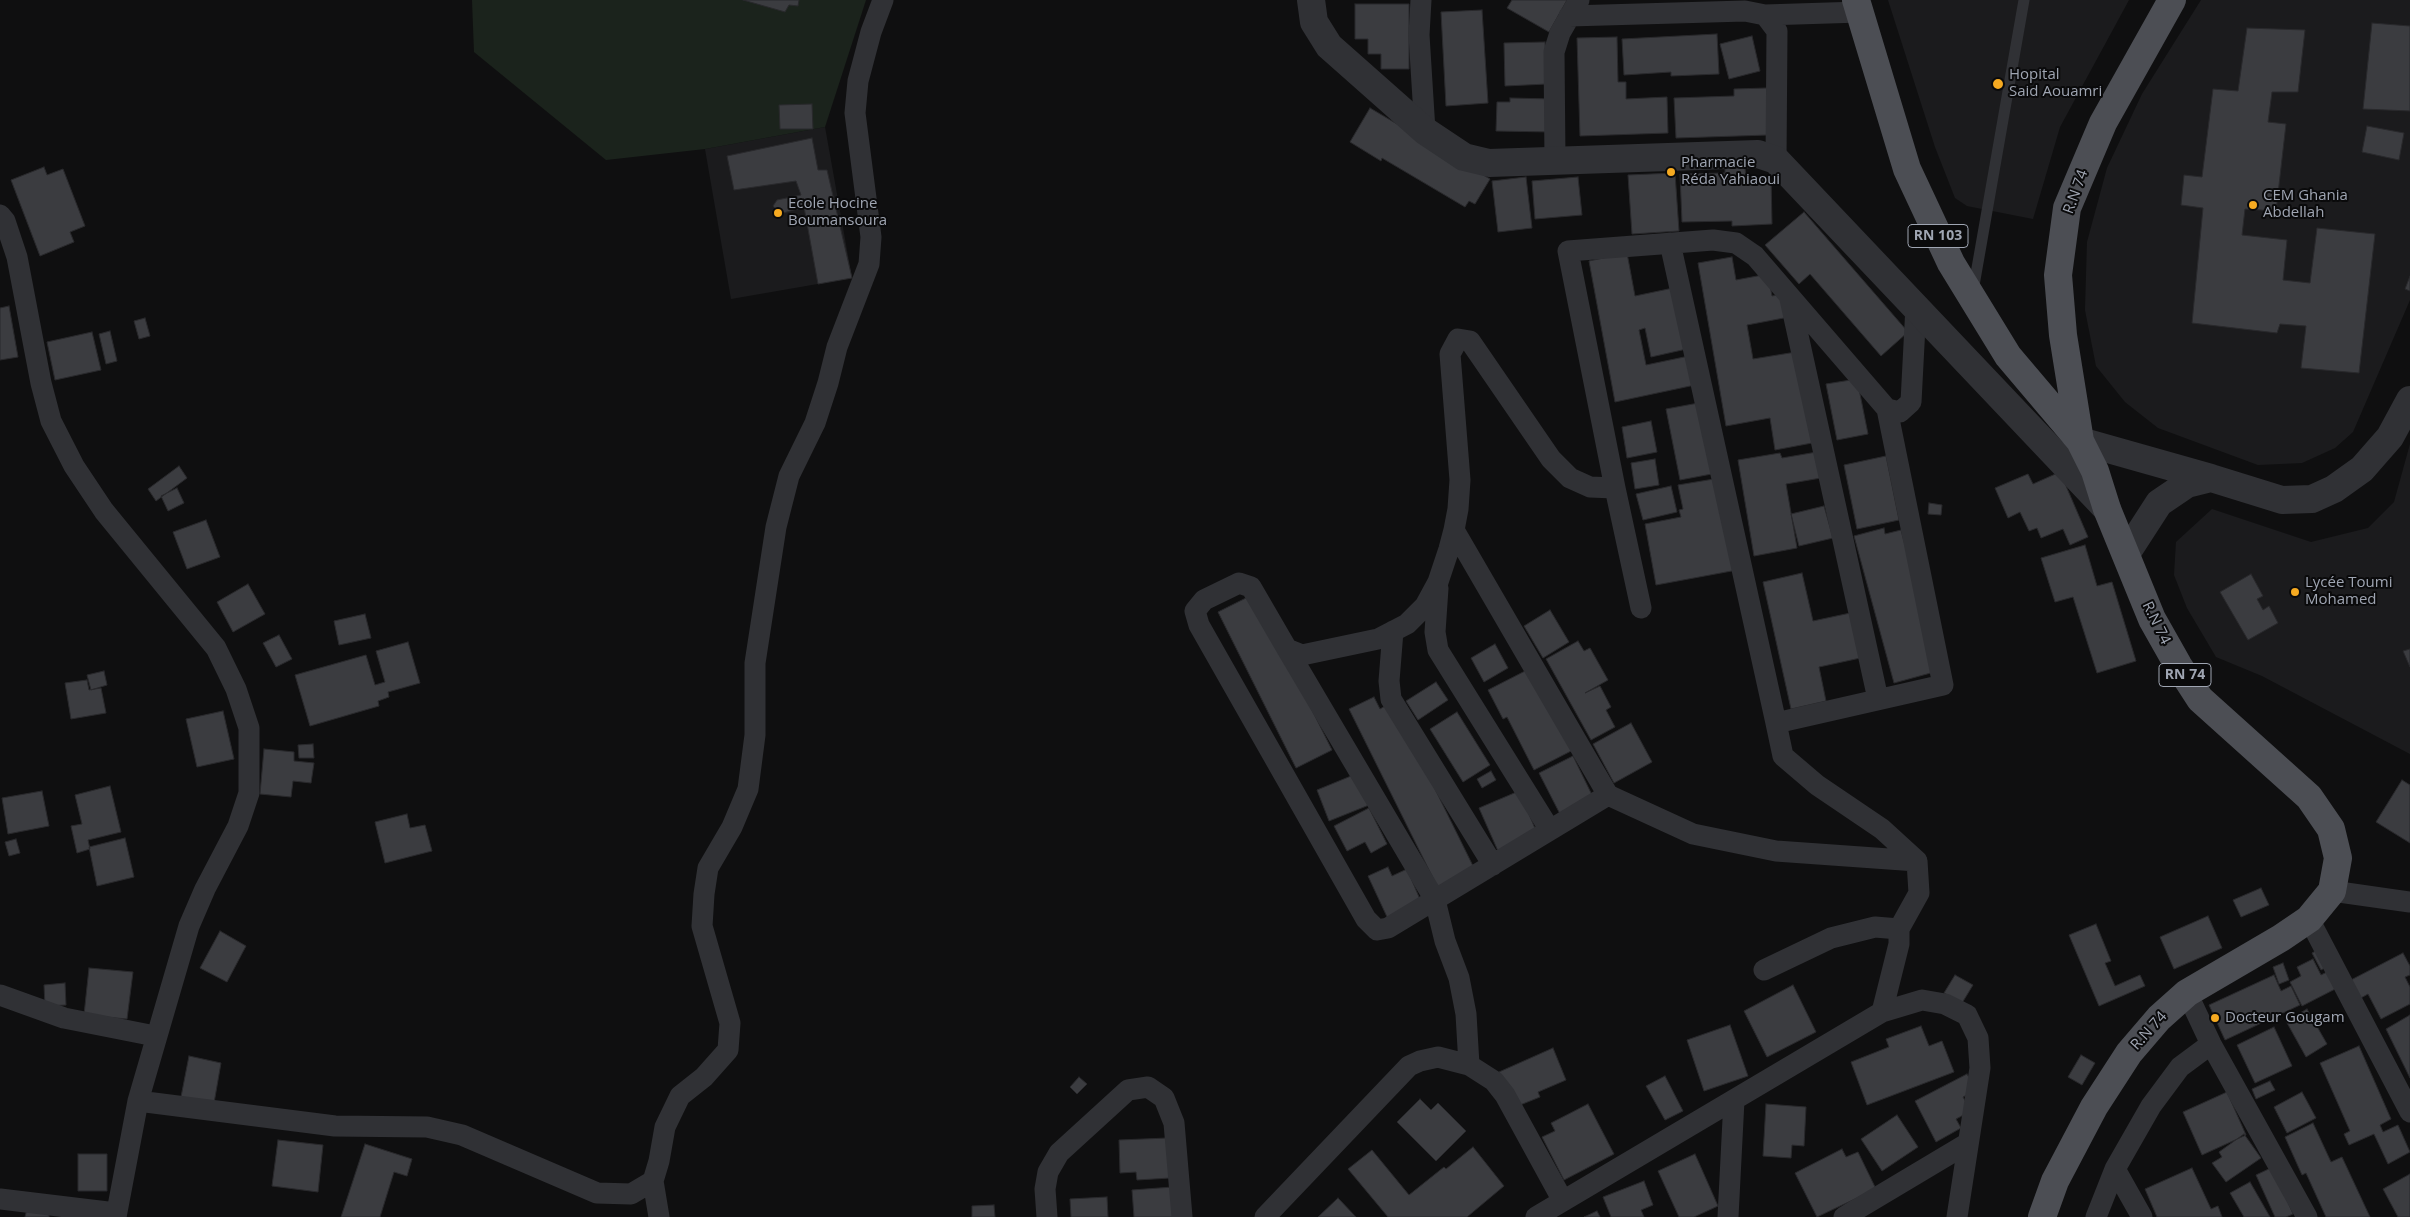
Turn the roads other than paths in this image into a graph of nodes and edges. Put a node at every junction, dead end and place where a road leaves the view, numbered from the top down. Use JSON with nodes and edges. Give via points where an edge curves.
{"nodes":[{"id":1,"x":883,"y":0,"type":"edge"},
{"id":2,"x":1310,"y":0,"type":"edge"},
{"id":3,"x":1421,"y":0,"type":"edge"},
{"id":4,"x":2024,"y":0,"type":"edge"},
{"id":5,"x":2172,"y":0,"type":"edge"},
{"id":6,"x":1858,"y":6,"type":"edge"},
{"id":7,"x":1574,"y":8,"type":"edge"},
{"id":8,"x":1765,"y":15,"type":"junction"},
{"id":9,"x":1425,"y":131,"type":"junction"},
{"id":10,"x":1555,"y":160,"type":"junction"},
{"id":11,"x":1776,"y":160,"type":"junction"},
{"id":12,"x":0,"y":215,"type":"edge"},
{"id":13,"x":1670,"y":243,"type":"junction"},
{"id":14,"x":1789,"y":296,"type":"junction"},
{"id":15,"x":1972,"y":296,"type":"junction"},
{"id":16,"x":1916,"y":306,"type":"junction"},
{"id":17,"x":2410,"y":400,"type":"edge"},
{"id":18,"x":1887,"y":408,"type":"junction"},
{"id":19,"x":2080,"y":441,"type":"junction"},
{"id":20,"x":2211,"y":478,"type":"junction"},
{"id":21,"x":1615,"y":488,"type":"junction"},
{"id":22,"x":2107,"y":509,"type":"junction"},
{"id":23,"x":1454,"y":530,"type":"junction"},
{"id":24,"x":2126,"y":554,"type":"junction"},
{"id":25,"x":1438,"y":582,"type":"junction"},
{"id":26,"x":1641,"y":608,"type":"dead end"},
{"id":27,"x":1393,"y":631,"type":"junction"},
{"id":28,"x":1287,"y":649,"type":"junction"},
{"id":29,"x":1878,"y":700,"type":"junction"},
{"id":30,"x":1776,"y":723,"type":"junction"},
{"id":31,"x":1608,"y":795,"type":"junction"},
{"id":32,"x":1550,"y":830,"type":"junction"},
{"id":33,"x":1917,"y":861,"type":"junction"},
{"id":34,"x":1493,"y":865,"type":"junction"},
{"id":35,"x":2332,"y":891,"type":"junction"},
{"id":36,"x":1435,"y":900,"type":"junction"},
{"id":37,"x":2410,"y":902,"type":"edge"},
{"id":38,"x":2309,"y":919,"type":"junction"},
{"id":39,"x":1899,"y":929,"type":"junction"},
{"id":40,"x":1764,"y":970,"type":"dead end"},
{"id":41,"x":2187,"y":993,"type":"junction"},
{"id":42,"x":0,"y":996,"type":"edge"},
{"id":43,"x":1882,"y":1012,"type":"junction"},
{"id":44,"x":155,"y":1036,"type":"junction"},
{"id":45,"x":2211,"y":1044,"type":"junction"},
{"id":46,"x":1469,"y":1065,"type":"junction"},
{"id":47,"x":1734,"y":1100,"type":"junction"},
{"id":48,"x":138,"y":1101,"type":"junction"},
{"id":49,"x":2410,"y":1112,"type":"edge"},
{"id":50,"x":1968,"y":1144,"type":"junction"},
{"id":51,"x":2115,"y":1169,"type":"junction"},
{"id":52,"x":653,"y":1181,"type":"junction"},
{"id":53,"x":0,"y":1199,"type":"edge"},
{"id":54,"x":1563,"y":1201,"type":"junction"},
{"id":55,"x":116,"y":1215,"type":"edge"},
{"id":56,"x":659,"y":1217,"type":"edge"},
{"id":57,"x":1047,"y":1217,"type":"edge"},
{"id":58,"x":1182,"y":1217,"type":"edge"},
{"id":59,"x":1266,"y":1217,"type":"edge"},
{"id":60,"x":1536,"y":1217,"type":"edge"},
{"id":61,"x":1728,"y":1217,"type":"edge"},
{"id":62,"x":1844,"y":1217,"type":"edge"},
{"id":63,"x":1957,"y":1217,"type":"edge"},
{"id":64,"x":2042,"y":1217,"type":"edge"},
{"id":65,"x":2096,"y":1217,"type":"edge"},
{"id":66,"x":2142,"y":1217,"type":"edge"},
{"id":67,"x":2307,"y":1217,"type":"edge"}],
"edges":[{"from":1,"to":52,"type":"street","via":[[858,81],[855,113],[871,237],[869,264],[837,347],[815,423],[789,476],[776,527],[755,662],[755,735],[748,789],[708,868],[704,894],[702,926],[730,1023],[728,1050],[704,1077],[680,1096],[665,1127]]},
{"from":2,"to":9,"type":"street","via":[[1314,22],[1328,46]]},
{"from":3,"to":9,"type":"street","via":[[1419,35]]},
{"from":4,"to":15,"type":"lane"},
{"from":5,"to":19,"type":"main road","name":"R.N 74","number":"RN 74","via":[[2103,123],[2067,208],[2058,275]]},
{"from":6,"to":8,"type":"street"},
{"from":6,"to":15,"type":"main road","number":"RN 103","via":[[1908,169],[1951,263]]},
{"from":7,"to":8,"type":"street","via":[[1745,11]]},
{"from":7,"to":10,"type":"street","via":[[1554,52]]},
{"from":8,"to":11,"type":"street","via":[[1776,31]]},
{"from":9,"to":10,"type":"street","via":[[1464,156],[1489,163]]},
{"from":10,"to":11,"type":"street","via":[[1758,154]]},
{"from":11,"to":16,"type":"street"},
{"from":12,"to":44,"type":"street","via":[[18,257],[51,421],[74,466],[104,511],[216,648],[236,689],[249,728],[248,793],[244,810],[189,926]]},
{"from":13,"to":14,"type":"street","via":[[1714,240],[1736,243],[1755,256]]},
{"from":13,"to":21,"type":"street","via":[[1568,251]]},
{"from":13,"to":30,"type":"street"},
{"from":14,"to":18,"type":"street"},
{"from":14,"to":29,"type":"street"},
{"from":15,"to":19,"type":"main road","number":"RN 103","via":[[2008,356]]},
{"from":16,"to":18,"type":"street","via":[[1911,402],[1900,412]]},
{"from":16,"to":22,"type":"street"},
{"from":17,"to":20,"type":"street","via":[[2390,437],[2362,469],[2334,489],[2312,499],[2282,500]]},
{"from":18,"to":29,"type":"street","via":[[1943,685]]},
{"from":19,"to":20,"type":"street"},
{"from":19,"to":22,"type":"main road","name":"R.N 74","number":"RN 74","via":[[2095,471]]},
{"from":20,"to":24,"type":"street","via":[[2187,484],[2159,503]]},
{"from":21,"to":23,"type":"street","via":[[1590,488],[1570,478],[1551,460],[1470,341],[1458,339],[1450,354],[1460,480]]},
{"from":21,"to":26,"type":"street"},
{"from":22,"to":24,"type":"main road","name":"R.N 74","number":"RN 74"},
{"from":23,"to":25,"type":"street"},
{"from":23,"to":31,"type":"street"},
{"from":24,"to":35,"type":"main road","name":"R.N 74","number":"RN 74","via":[[2152,620],[2200,699],[2309,797],[2331,829],[2338,858]]},
{"from":25,"to":27,"type":"street","via":[[1425,606],[1407,624]]},
{"from":25,"to":32,"type":"street","via":[[1434,632],[1438,650]]},
{"from":27,"to":28,"type":"street","via":[[1378,639],[1302,655]]},
{"from":27,"to":34,"type":"street","via":[[1388,681],[1391,699]]},
{"from":28,"to":36,"type":"street"},
{"from":28,"to":36,"type":"street","via":[[1251,587],[1239,583],[1204,600],[1195,611],[1199,625],[1366,919],[1377,930],[1388,928]]},
{"from":29,"to":30,"type":"street"},
{"from":30,"to":33,"type":"street","via":[[1783,756],[1817,785],[1882,829]]},
{"from":31,"to":32,"type":"street"},
{"from":31,"to":33,"type":"street","via":[[1693,834],[1776,851]]},
{"from":32,"to":34,"type":"street"},
{"from":33,"to":39,"type":"street","via":[[1919,893]]},
{"from":34,"to":36,"type":"street"},
{"from":35,"to":37,"type":"street"},
{"from":35,"to":38,"type":"main road","name":"R.N 74","number":"RN 74"},
{"from":36,"to":46,"type":"street","via":[[1464,1005]]},
{"from":38,"to":41,"type":"main road","name":"R.N 74","number":"RN 74"},
{"from":38,"to":49,"type":"street"},
{"from":39,"to":40,"type":"street","via":[[1875,927],[1831,938]]},
{"from":39,"to":43,"type":"street","via":[[1899,944]]},
{"from":41,"to":45,"type":"street"},
{"from":41,"to":64,"type":"main road","name":"R.N 74","number":"RN 74","via":[[2153,1025],[2104,1092],[2055,1181]]},
{"from":42,"to":44,"type":"street","via":[[64,1018]]},
{"from":43,"to":47,"type":"street"},
{"from":43,"to":50,"type":"street","via":[[1922,1000],[1944,1004],[1967,1015],[1978,1038],[1980,1068]]},
{"from":44,"to":48,"type":"street"},
{"from":45,"to":51,"type":"street","via":[[2180,1067],[2151,1106]]},
{"from":45,"to":67,"type":"street"},
{"from":46,"to":54,"type":"street","via":[[1494,1081],[1506,1095]]},
{"from":46,"to":59,"type":"street","via":[[1438,1057],[1409,1066]]},
{"from":47,"to":54,"type":"street"},
{"from":47,"to":61,"type":"street"},
{"from":48,"to":52,"type":"street","via":[[335,1126],[427,1127],[462,1135],[598,1193],[631,1194]]},
{"from":48,"to":55,"type":"street"},
{"from":50,"to":62,"type":"street"},
{"from":50,"to":63,"type":"street"},
{"from":51,"to":65,"type":"street"},
{"from":51,"to":66,"type":"street"},
{"from":52,"to":56,"type":"street"},
{"from":53,"to":55,"type":"street"},
{"from":54,"to":60,"type":"street"},
{"from":57,"to":58,"type":"street","via":[[1045,1189],[1048,1172],[1059,1154],[1128,1090],[1148,1088],[1164,1098],[1174,1123]]}]}
